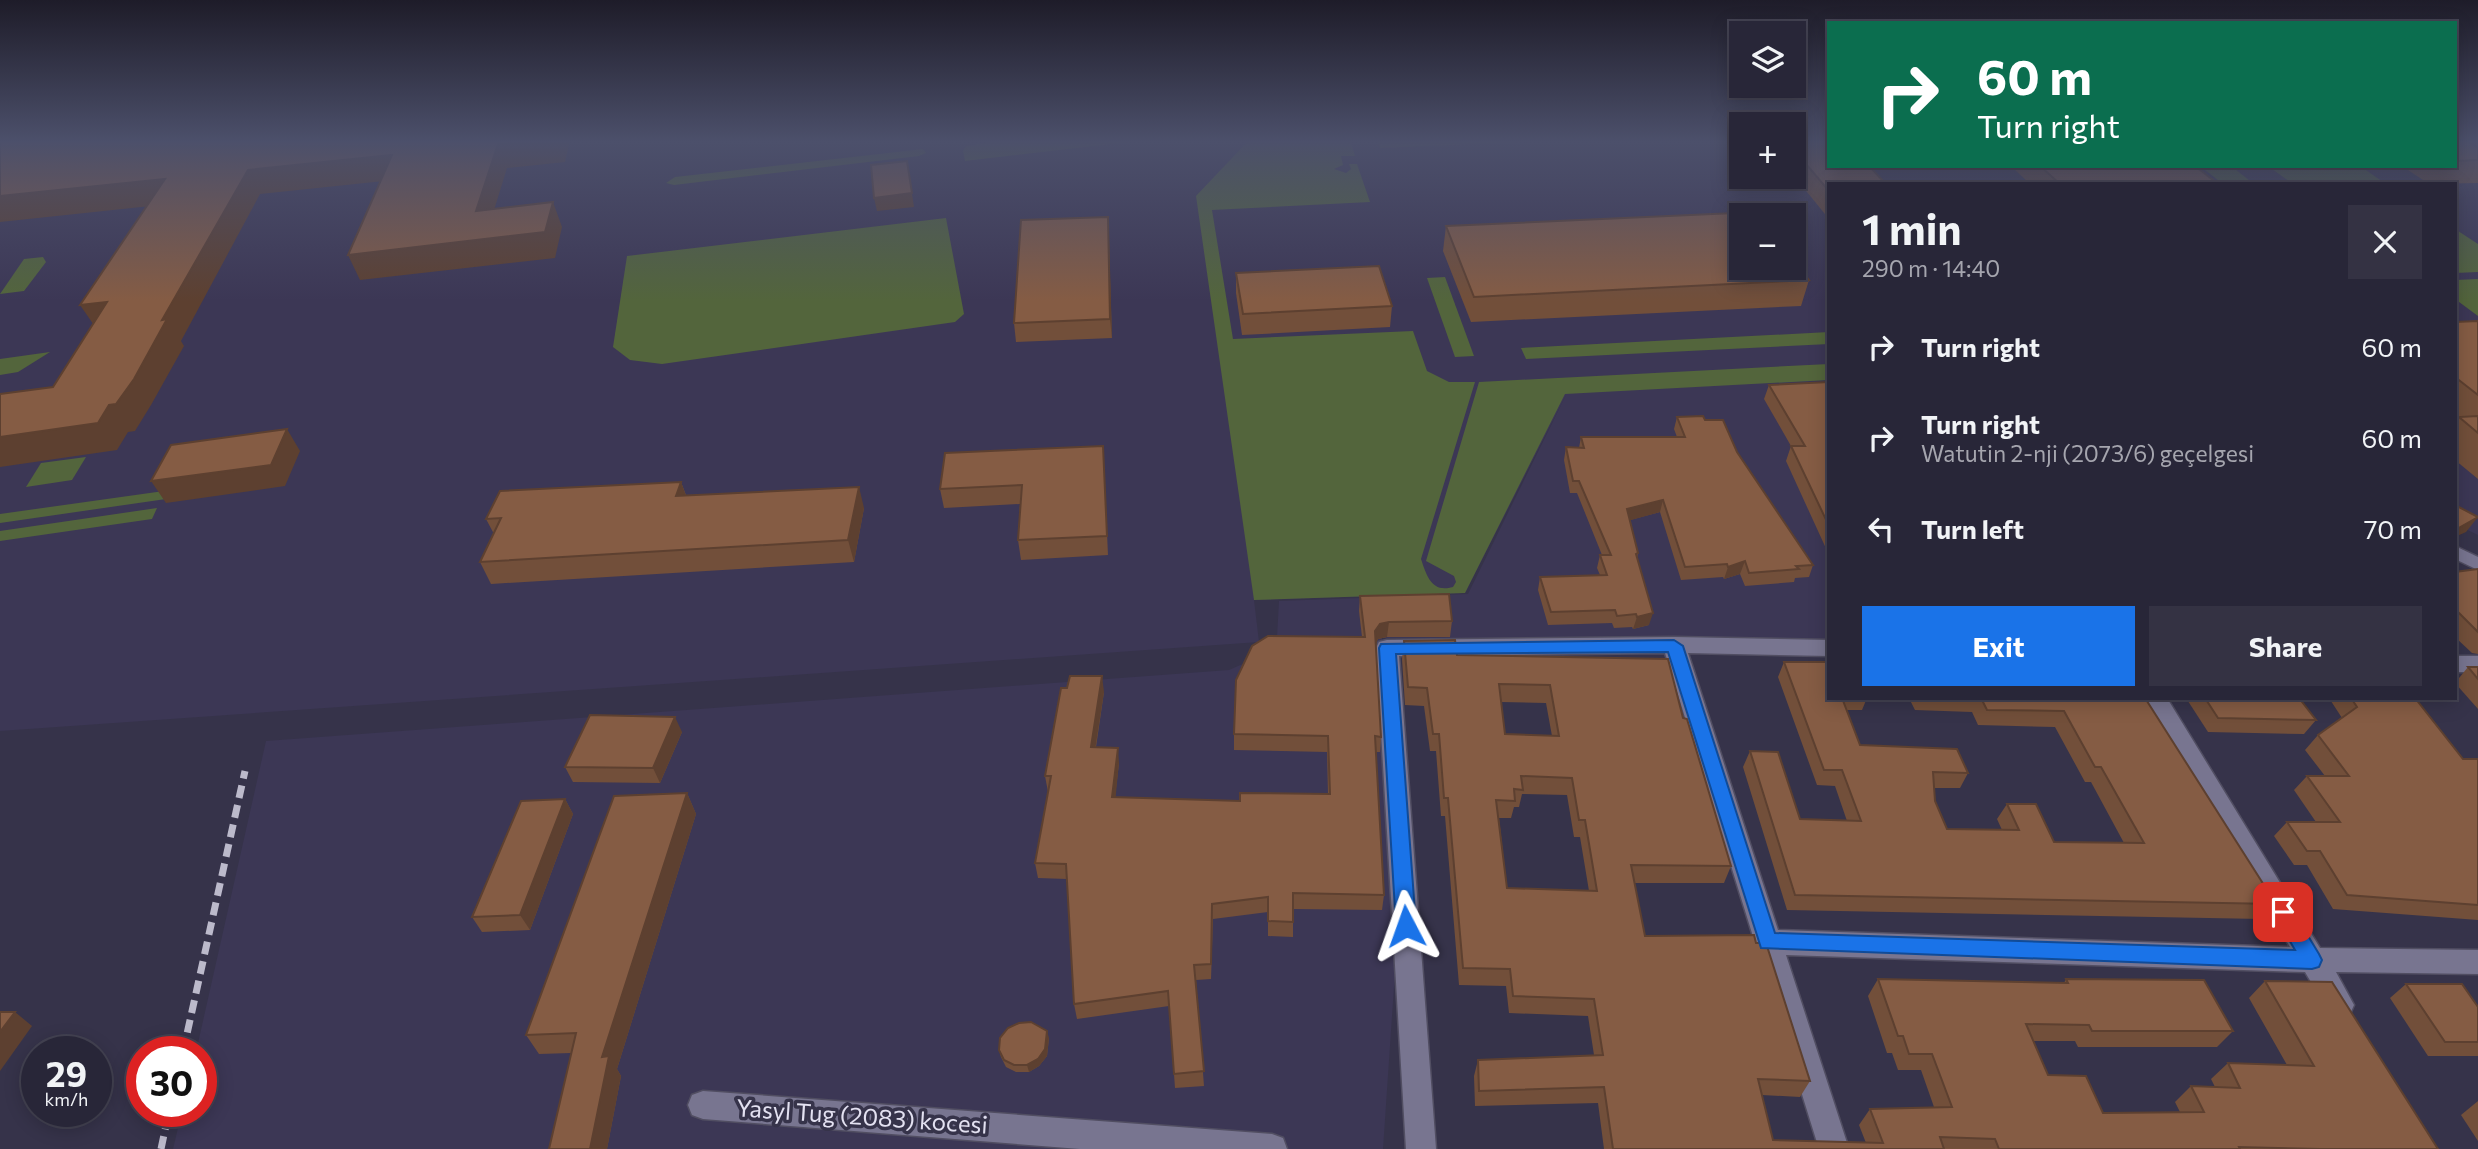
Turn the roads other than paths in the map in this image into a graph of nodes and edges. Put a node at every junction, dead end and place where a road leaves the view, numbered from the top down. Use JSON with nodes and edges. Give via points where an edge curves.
{"nodes":[{"id":1,"x":2457,"y":553,"type":"edge"},
{"id":2,"x":2478,"y":564,"type":"edge"},
{"id":3,"x":1674,"y":646,"type":"junction"},
{"id":4,"x":1827,"y":648,"type":"edge"},
{"id":5,"x":2457,"y":664,"type":"edge"},
{"id":6,"x":2478,"y":664,"type":"edge"},
{"id":7,"x":2156,"y":700,"type":"edge"},
{"id":8,"x":1768,"y":942,"type":"junction"},
{"id":9,"x":2312,"y":960,"type":"junction"},
{"id":10,"x":2478,"y":962,"type":"edge"},
{"id":11,"x":2354,"y":1027,"type":"edge"},
{"id":12,"x":704,"y":1105,"type":"dead end"},
{"id":13,"x":1272,"y":1149,"type":"edge"},
{"id":14,"x":1421,"y":1149,"type":"edge"},
{"id":15,"x":1834,"y":1149,"type":"edge"}],
"edges":[{"from":1,"to":2,"type":"lane"},
{"from":3,"to":4,"type":"street"},
{"from":3,"to":8,"type":"street"},
{"from":3,"to":14,"type":"street","via":[[1387,648]]},
{"from":5,"to":6,"type":"street"},
{"from":7,"to":9,"type":"street"},
{"from":8,"to":9,"type":"street"},
{"from":8,"to":15,"type":"street"},
{"from":9,"to":10,"type":"street"},
{"from":9,"to":11,"type":"street"},
{"from":12,"to":13,"type":"street","name":"Yasyl Tug (2083) kocesi"}]}
